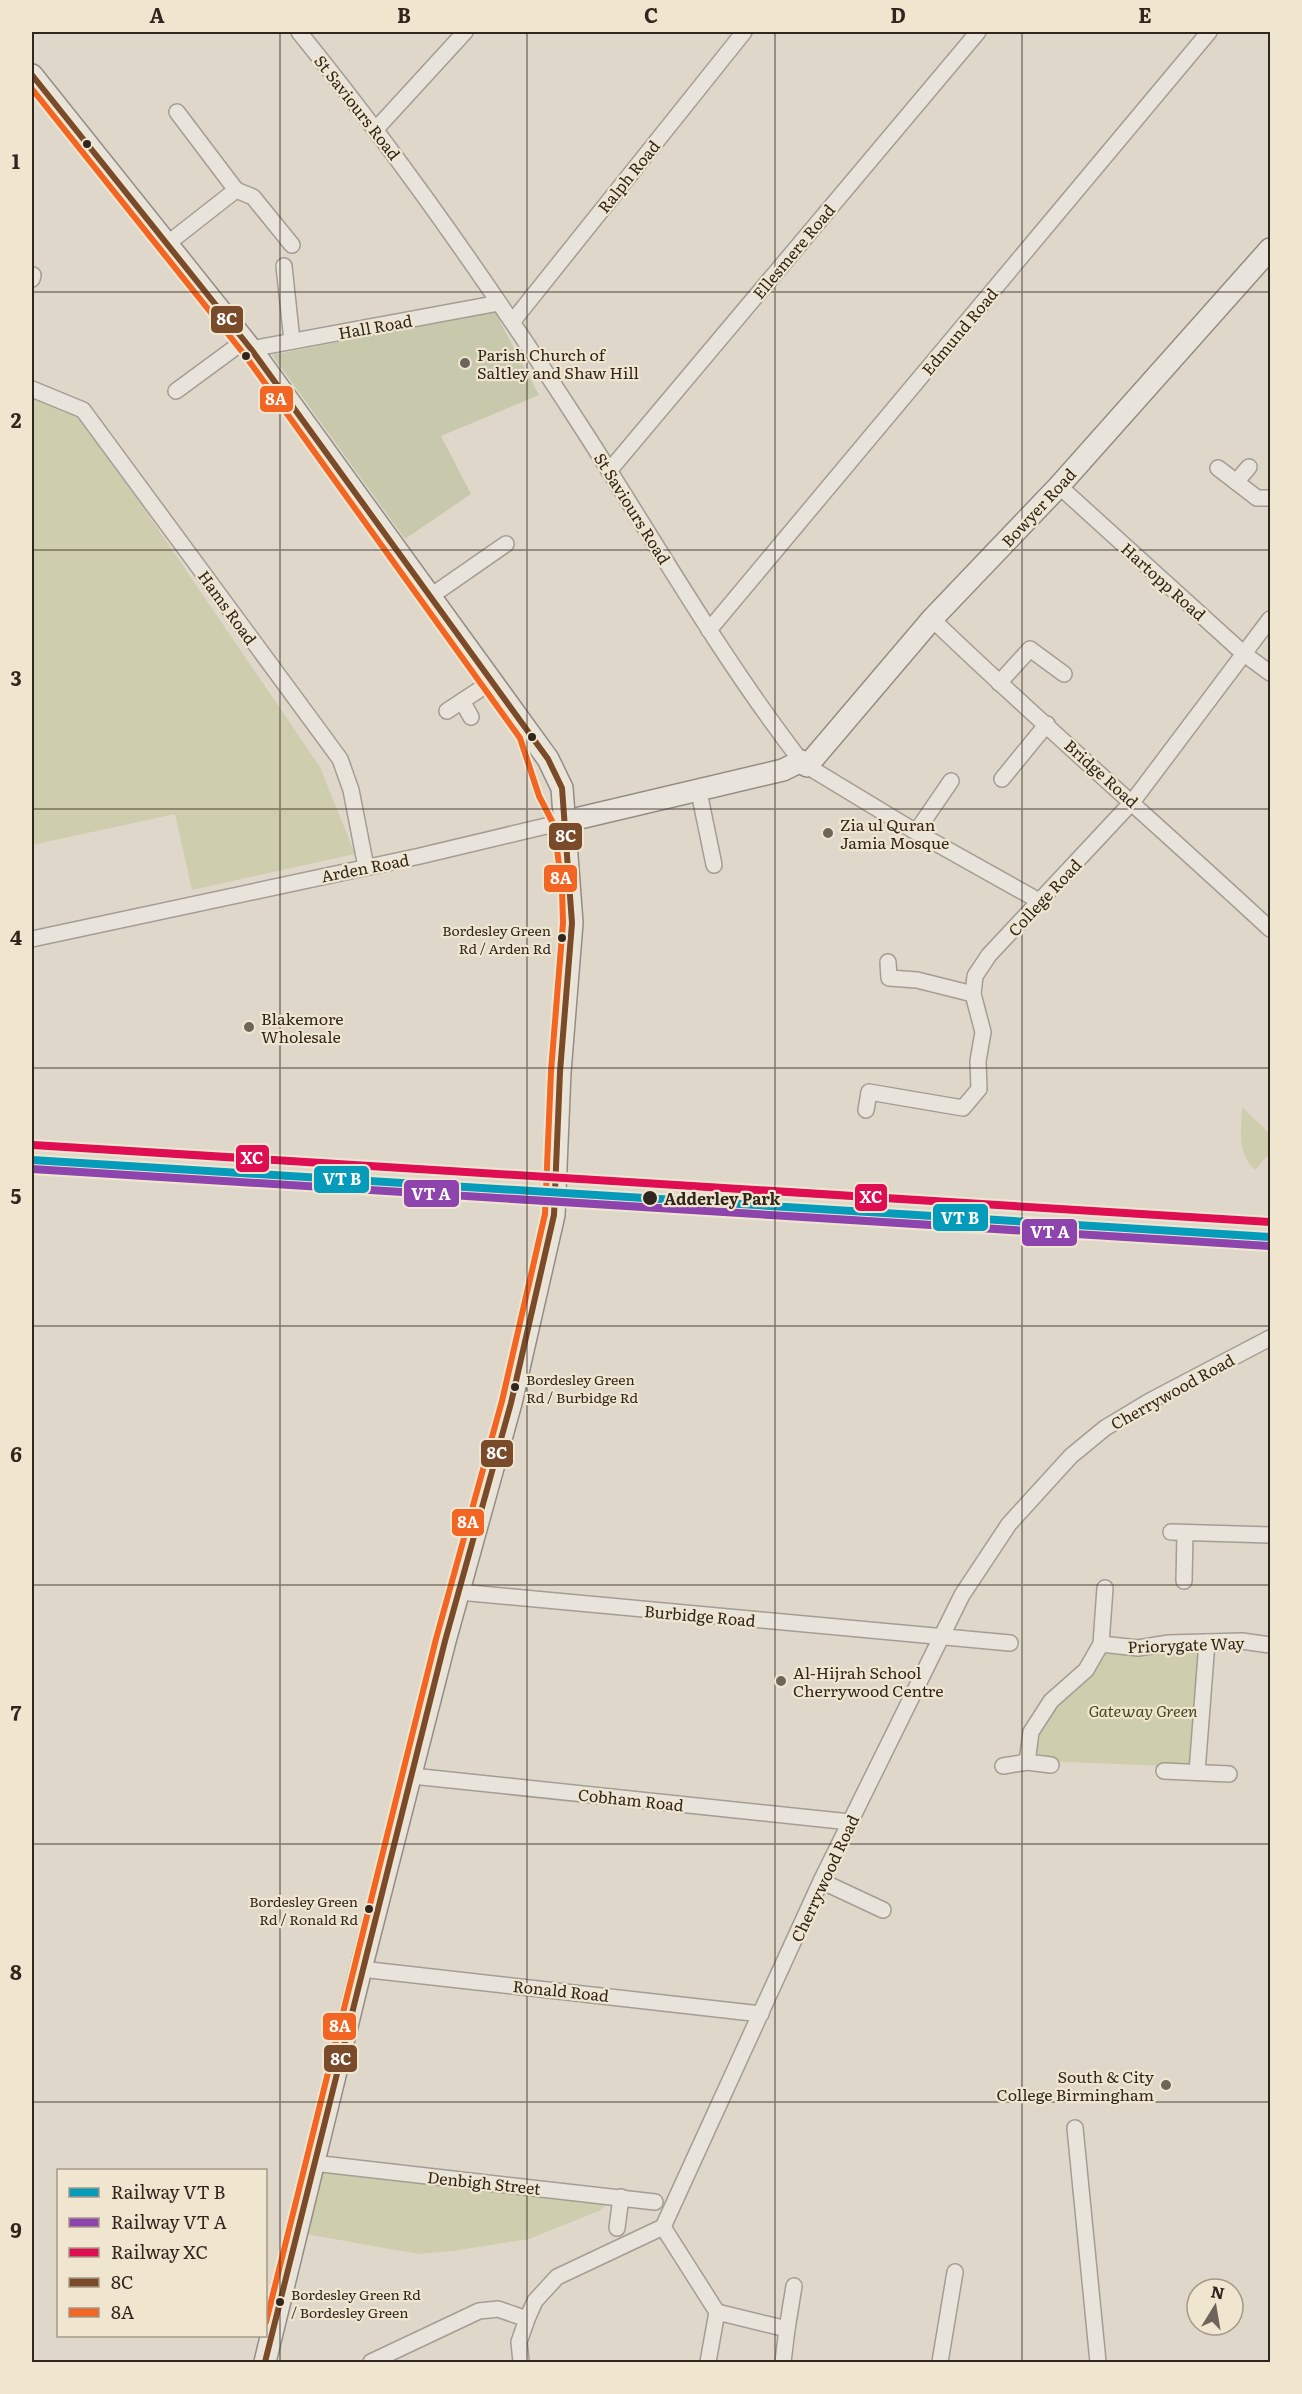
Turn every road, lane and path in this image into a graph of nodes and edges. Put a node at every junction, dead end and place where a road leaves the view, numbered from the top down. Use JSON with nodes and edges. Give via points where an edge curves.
{"nodes":[{"id":1,"x":299,"y":32,"type":"edge"},
{"id":2,"x":465,"y":32,"type":"edge"},
{"id":3,"x":744,"y":32,"type":"edge"},
{"id":4,"x":978,"y":32,"type":"edge"},
{"id":5,"x":1209,"y":32,"type":"edge"},
{"id":6,"x":32,"y":75,"type":"edge"},
{"id":7,"x":177,"y":112,"type":"dead end"},
{"id":8,"x":377,"y":128,"type":"junction"},
{"id":9,"x":236,"y":190,"type":"junction"},
{"id":10,"x":167,"y":244,"type":"junction"},
{"id":11,"x":292,"y":245,"type":"dead end"},
{"id":12,"x":1270,"y":249,"type":"edge"},
{"id":13,"x":284,"y":266,"type":"dead end"},
{"id":14,"x":499,"y":303,"type":"junction"},
{"id":15,"x":513,"y":321,"type":"junction"},
{"id":16,"x":292,"y":341,"type":"junction"},
{"id":17,"x":248,"y":345,"type":"junction"},
{"id":18,"x":32,"y":389,"type":"edge"},
{"id":19,"x":176,"y":391,"type":"dead end"},
{"id":20,"x":1250,"y":467,"type":"dead end"},
{"id":21,"x":1218,"y":468,"type":"dead end"},
{"id":22,"x":609,"y":471,"type":"junction"},
{"id":23,"x":1236,"y":482,"type":"junction"},
{"id":24,"x":1059,"y":486,"type":"junction"},
{"id":25,"x":1270,"y":498,"type":"edge"},
{"id":26,"x":506,"y":544,"type":"dead end"},
{"id":27,"x":431,"y":596,"type":"junction"},
{"id":28,"x":932,"y":619,"type":"junction"},
{"id":29,"x":1270,"y":619,"type":"edge"},
{"id":30,"x":709,"y":630,"type":"junction"},
{"id":31,"x":1243,"y":653,"type":"junction"},
{"id":32,"x":1065,"y":674,"type":"dead end"},
{"id":33,"x":1270,"y":674,"type":"edge"},
{"id":34,"x":491,"y":682,"type":"junction"},
{"id":35,"x":999,"y":683,"type":"junction"},
{"id":36,"x":462,"y":701,"type":"junction"},
{"id":37,"x":447,"y":711,"type":"dead end"},
{"id":38,"x":471,"y":717,"type":"dead end"},
{"id":39,"x":1047,"y":724,"type":"junction"},
{"id":40,"x":804,"y":763,"type":"junction"},
{"id":41,"x":1002,"y":779,"type":"dead end"},
{"id":42,"x":951,"y":781,"type":"dead end"},
{"id":43,"x":699,"y":792,"type":"junction"},
{"id":44,"x":1133,"y":801,"type":"junction"},
{"id":45,"x":563,"y":822,"type":"junction"},
{"id":46,"x":916,"y":832,"type":"junction"},
{"id":47,"x":714,"y":865,"type":"dead end"},
{"id":48,"x":366,"y":867,"type":"junction"},
{"id":49,"x":1041,"y":902,"type":"junction"},
{"id":50,"x":1270,"y":929,"type":"edge"},
{"id":51,"x":32,"y":939,"type":"edge"},
{"id":52,"x":888,"y":962,"type":"dead end"},
{"id":53,"x":973,"y":994,"type":"junction"},
{"id":54,"x":866,"y":1110,"type":"dead end"},
{"id":55,"x":1270,"y":1338,"type":"edge"},
{"id":56,"x":1270,"y":1535,"type":"edge"},
{"id":57,"x":1184,"y":1581,"type":"dead end"},
{"id":58,"x":1105,"y":1588,"type":"dead end"},
{"id":59,"x":459,"y":1592,"type":"junction"},
{"id":60,"x":941,"y":1638,"type":"junction"},
{"id":61,"x":1207,"y":1642,"type":"junction"},
{"id":62,"x":1010,"y":1643,"type":"dead end"},
{"id":63,"x":1101,"y":1644,"type":"junction"},
{"id":64,"x":1270,"y":1645,"type":"edge"},
{"id":65,"x":1027,"y":1762,"type":"junction"},
{"id":66,"x":1051,"y":1765,"type":"dead end"},
{"id":67,"x":1003,"y":1766,"type":"dead end"},
{"id":68,"x":1164,"y":1771,"type":"dead end"},
{"id":69,"x":1197,"y":1772,"type":"junction"},
{"id":70,"x":1228,"y":1774,"type":"dead end"},
{"id":71,"x":412,"y":1776,"type":"junction"},
{"id":72,"x":850,"y":1822,"type":"junction"},
{"id":73,"x":821,"y":1881,"type":"junction"},
{"id":74,"x":883,"y":1910,"type":"dead end"},
{"id":75,"x":361,"y":1969,"type":"junction"},
{"id":76,"x":761,"y":2013,"type":"junction"},
{"id":77,"x":1075,"y":2128,"type":"dead end"},
{"id":78,"x":313,"y":2163,"type":"junction"},
{"id":79,"x":621,"y":2197,"type":"junction"},
{"id":80,"x":655,"y":2202,"type":"dead end"},
{"id":81,"x":663,"y":2227,"type":"junction"},
{"id":82,"x":617,"y":2228,"type":"dead end"},
{"id":83,"x":955,"y":2271,"type":"dead end"},
{"id":84,"x":794,"y":2286,"type":"dead end"},
{"id":85,"x":717,"y":2312,"type":"junction"},
{"id":86,"x":527,"y":2319,"type":"junction"},
{"id":87,"x":787,"y":2329,"type":"junction"},
{"id":88,"x":265,"y":2362,"type":"edge"},
{"id":89,"x":371,"y":2362,"type":"edge"},
{"id":90,"x":521,"y":2362,"type":"edge"},
{"id":91,"x":708,"y":2362,"type":"edge"},
{"id":92,"x":783,"y":2362,"type":"edge"},
{"id":93,"x":940,"y":2362,"type":"edge"},
{"id":94,"x":1098,"y":2362,"type":"edge"}],
"edges":[{"from":1,"to":8,"type":"street","name":"St Saviours Road"},
{"from":2,"to":8,"type":"street"},
{"from":3,"to":15,"type":"street","name":"Ralph Road"},
{"from":4,"to":22,"type":"street","name":"Ellesmere Road"},
{"from":5,"to":30,"type":"street","name":"Edmund Road"},
{"from":6,"to":10,"type":"main road"},
{"from":7,"to":9,"type":"street"},
{"from":8,"to":14,"type":"street","name":"St Saviours Road"},
{"from":9,"to":10,"type":"street"},
{"from":9,"to":11,"type":"street","via":[[253,197]]},
{"from":10,"to":17,"type":"main road"},
{"from":12,"to":24,"type":"main road","name":"Bowyer Road"},
{"from":13,"to":16,"type":"street"},
{"from":14,"to":15,"type":"street","name":"St Saviours Road"},
{"from":14,"to":16,"type":"street","name":"Hall Road"},
{"from":15,"to":22,"type":"street","name":"St Saviours Road"},
{"from":16,"to":17,"type":"street","name":"Hall Road"},
{"from":17,"to":19,"type":"street"},
{"from":17,"to":27,"type":"main road"},
{"from":18,"to":48,"type":"street","name":"Hams Road","via":[[83,410],[340,759],[351,790]]},
{"from":20,"to":23,"type":"street"},
{"from":21,"to":23,"type":"street"},
{"from":22,"to":30,"type":"street","name":"St Saviours Road"},
{"from":23,"to":25,"type":"street","via":[[1257,498]]},
{"from":24,"to":28,"type":"main road","name":"Bowyer Road"},
{"from":24,"to":31,"type":"street","name":"Hartopp Road"},
{"from":26,"to":27,"type":"street"},
{"from":27,"to":34,"type":"main road"},
{"from":28,"to":35,"type":"street","name":"Bridge Road"},
{"from":28,"to":40,"type":"main road","name":"Bowyer Road"},
{"from":29,"to":31,"type":"street","name":"College Road"},
{"from":30,"to":40,"type":"street","name":"St Saviours Road"},
{"from":31,"to":33,"type":"street","name":"Hartopp Road"},
{"from":31,"to":44,"type":"street","name":"College Road"},
{"from":32,"to":35,"type":"street","via":[[1030,649]]},
{"from":34,"to":36,"type":"street"},
{"from":34,"to":45,"type":"main road","via":[[528,734],[547,792]]},
{"from":35,"to":39,"type":"street","name":"Bridge Road"},
{"from":36,"to":37,"type":"street"},
{"from":36,"to":38,"type":"street"},
{"from":39,"to":41,"type":"street"},
{"from":39,"to":44,"type":"street","name":"Bridge Road"},
{"from":40,"to":43,"type":"main road","name":"Arden Road"},
{"from":40,"to":46,"type":"street","name":"St Saviours Road"},
{"from":42,"to":46,"type":"street"},
{"from":43,"to":45,"type":"main road","name":"Arden Road"},
{"from":43,"to":47,"type":"street"},
{"from":44,"to":49,"type":"street","name":"College Road"},
{"from":44,"to":50,"type":"street","name":"Bridge Road"},
{"from":45,"to":48,"type":"street","name":"Arden Road"},
{"from":45,"to":59,"type":"main road","via":[[572,923],[554,1215],[511,1403]]},
{"from":46,"to":49,"type":"street","name":"St Saviours Road"},
{"from":48,"to":51,"type":"street","name":"Arden Road"},
{"from":49,"to":53,"type":"street","name":"College Road","via":[[989,955],[975,976]]},
{"from":52,"to":53,"type":"street","via":[[889,978],[917,980]]},
{"from":53,"to":54,"type":"street","via":[[983,1032],[979,1089],[963,1108],[869,1092]]},
{"from":55,"to":60,"type":"street","name":"Cherrywood Road","via":[[1150,1401],[1105,1428],[1071,1456],[1009,1524],[962,1595]]},
{"from":56,"to":57,"type":"street","via":[[1178,1533]]},
{"from":58,"to":63,"type":"street"},
{"from":59,"to":60,"type":"street","name":"Burbidge Road"},
{"from":59,"to":71,"type":"main road"},
{"from":60,"to":62,"type":"street","name":"Burbidge Road"},
{"from":60,"to":72,"type":"street","name":"Cherrywood Road"},
{"from":61,"to":63,"type":"street","name":"Priorygate Way","via":[[1138,1648]]},
{"from":61,"to":64,"type":"street","name":"Priorygate Way"},
{"from":61,"to":69,"type":"street"},
{"from":63,"to":65,"type":"street","via":[[1086,1670],[1046,1709],[1031,1732]]},
{"from":65,"to":66,"type":"street"},
{"from":65,"to":67,"type":"street"},
{"from":68,"to":69,"type":"street"},
{"from":69,"to":70,"type":"street"},
{"from":71,"to":72,"type":"street","name":"Cobham Road"},
{"from":71,"to":75,"type":"main road"},
{"from":72,"to":73,"type":"street","name":"Cherrywood Road"},
{"from":73,"to":74,"type":"street"},
{"from":73,"to":76,"type":"street","name":"Cherrywood Road"},
{"from":75,"to":76,"type":"street","name":"Ronald Road"},
{"from":75,"to":78,"type":"main road"},
{"from":76,"to":81,"type":"street","name":"Cherrywood Road"},
{"from":77,"to":94,"type":"street"},
{"from":78,"to":79,"type":"street","name":"Denbigh Street"},
{"from":78,"to":88,"type":"main road"},
{"from":79,"to":80,"type":"street","name":"Denbigh Street"},
{"from":79,"to":82,"type":"street"},
{"from":81,"to":85,"type":"street"},
{"from":81,"to":86,"type":"street","via":[[557,2277],[535,2301]]},
{"from":83,"to":93,"type":"street"},
{"from":84,"to":87,"type":"street"},
{"from":85,"to":87,"type":"street"},
{"from":85,"to":91,"type":"street"},
{"from":86,"to":89,"type":"street","via":[[498,2309],[479,2311]]},
{"from":86,"to":90,"type":"street","via":[[519,2342]]},
{"from":87,"to":92,"type":"street"}]}
